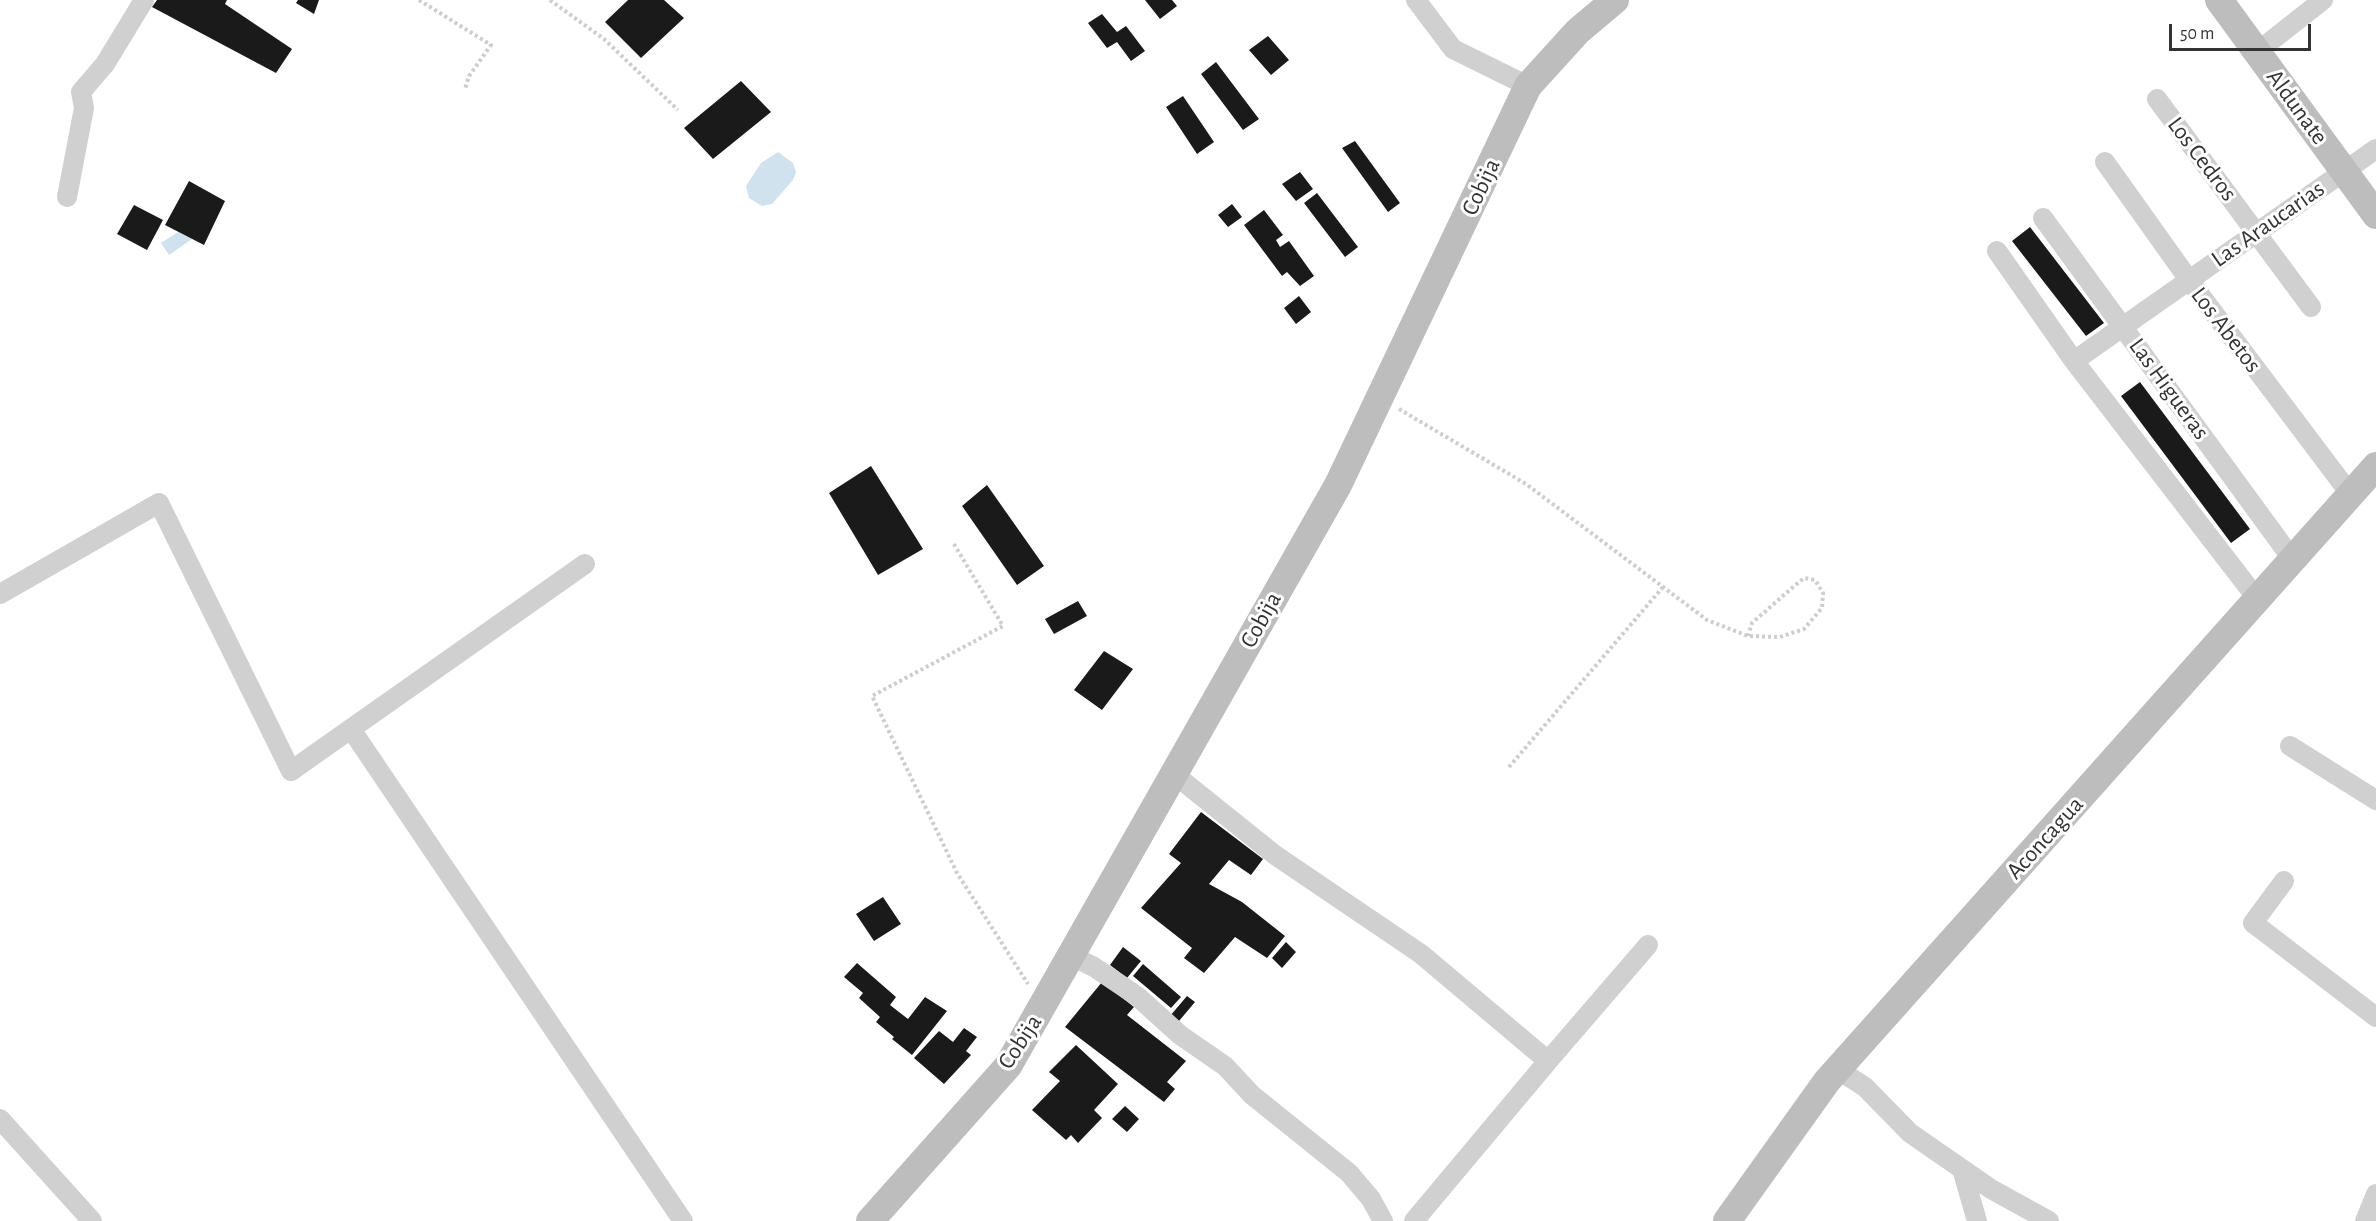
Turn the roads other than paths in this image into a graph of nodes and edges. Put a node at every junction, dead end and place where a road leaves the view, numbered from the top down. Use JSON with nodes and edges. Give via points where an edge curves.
{"nodes":[{"id":1,"x":144,"y":0,"type":"edge"},
{"id":2,"x":1416,"y":0,"type":"edge"},
{"id":3,"x":1615,"y":0,"type":"edge"},
{"id":4,"x":2219,"y":0,"type":"edge"},
{"id":5,"x":2323,"y":0,"type":"edge"},
{"id":6,"x":2257,"y":52,"type":"junction"},
{"id":7,"x":1528,"y":86,"type":"junction"},
{"id":8,"x":2157,"y":99,"type":"dead end"},
{"id":9,"x":2376,"y":149,"type":"edge"},
{"id":10,"x":2105,"y":162,"type":"dead end"},
{"id":11,"x":2344,"y":171,"type":"junction"},
{"id":12,"x":67,"y":197,"type":"dead end"},
{"id":13,"x":2376,"y":215,"type":"edge"},
{"id":14,"x":2043,"y":218,"type":"dead end"},
{"id":15,"x":2256,"y":231,"type":"junction"},
{"id":16,"x":1997,"y":251,"type":"dead end"},
{"id":17,"x":2189,"y":280,"type":"junction"},
{"id":18,"x":2311,"y":307,"type":"dead end"},
{"id":19,"x":2124,"y":326,"type":"junction"},
{"id":20,"x":2074,"y":361,"type":"junction"},
{"id":21,"x":2376,"y":466,"type":"edge"},
{"id":22,"x":2351,"y":495,"type":"junction"},
{"id":23,"x":2293,"y":560,"type":"junction"},
{"id":24,"x":585,"y":564,"type":"dead end"},
{"id":25,"x":0,"y":594,"type":"edge"},
{"id":26,"x":2258,"y":600,"type":"junction"},
{"id":27,"x":351,"y":729,"type":"junction"},
{"id":28,"x":2290,"y":746,"type":"dead end"},
{"id":29,"x":1174,"y":774,"type":"junction"},
{"id":30,"x":2376,"y":800,"type":"edge"},
{"id":31,"x":2284,"y":881,"type":"dead end"},
{"id":32,"x":1648,"y":945,"type":"dead end"},
{"id":33,"x":1072,"y":956,"type":"junction"},
{"id":34,"x":2376,"y":1017,"type":"edge"},
{"id":35,"x":1548,"y":1060,"type":"junction"},
{"id":36,"x":1837,"y":1069,"type":"junction"},
{"id":37,"x":0,"y":1119,"type":"edge"},
{"id":38,"x":1962,"y":1169,"type":"junction"},
{"id":39,"x":2376,"y":1194,"type":"edge"},
{"id":40,"x":92,"y":1221,"type":"edge"},
{"id":41,"x":683,"y":1221,"type":"edge"},
{"id":42,"x":870,"y":1221,"type":"edge"},
{"id":43,"x":1383,"y":1221,"type":"edge"},
{"id":44,"x":1414,"y":1221,"type":"edge"},
{"id":45,"x":1727,"y":1221,"type":"edge"},
{"id":46,"x":1977,"y":1221,"type":"edge"},
{"id":47,"x":2049,"y":1221,"type":"edge"},
{"id":48,"x":2365,"y":1221,"type":"edge"}],
"edges":[{"from":1,"to":12,"type":"street","via":[[105,64],[81,92],[84,108]]},
{"from":2,"to":7,"type":"street","via":[[1453,49]]},
{"from":3,"to":7,"type":"street","name":"Cobija","via":[[1578,31]]},
{"from":4,"to":6,"type":"street","name":"Aldunate"},
{"from":5,"to":6,"type":"street"},
{"from":6,"to":11,"type":"street","name":"Aldunate"},
{"from":7,"to":29,"type":"street","name":"Cobija","via":[[1338,485]]},
{"from":8,"to":15,"type":"street","name":"Los Cedros"},
{"from":9,"to":11,"type":"street","name":"Las Araucarias"},
{"from":10,"to":17,"type":"street","name":"Los Abetos"},
{"from":11,"to":13,"type":"street","name":"Aldunate"},
{"from":11,"to":15,"type":"street","name":"Las Araucarias"},
{"from":14,"to":19,"type":"street","name":"Las Higueras"},
{"from":15,"to":17,"type":"street","name":"Las Araucarias"},
{"from":15,"to":18,"type":"street","name":"Los Cedros"},
{"from":16,"to":20,"type":"street"},
{"from":17,"to":19,"type":"street","name":"Las Araucarias"},
{"from":17,"to":22,"type":"street","name":"Los Abetos"},
{"from":19,"to":20,"type":"street","name":"Las Araucarias"},
{"from":19,"to":23,"type":"street","name":"Las Higueras"},
{"from":20,"to":26,"type":"street"},
{"from":21,"to":22,"type":"street","name":"Aconcagua"},
{"from":22,"to":23,"type":"street","name":"Aconcagua"},
{"from":23,"to":26,"type":"street","name":"Aconcagua"},
{"from":24,"to":27,"type":"street"},
{"from":25,"to":27,"type":"street","via":[[159,503],[291,771]]},
{"from":26,"to":36,"type":"street","name":"Aconcagua"},
{"from":27,"to":41,"type":"street"},
{"from":28,"to":30,"type":"street"},
{"from":29,"to":33,"type":"street","name":"Cobija"},
{"from":29,"to":35,"type":"street","via":[[1275,855],[1421,954]]},
{"from":31,"to":34,"type":"street","via":[[2253,923]]},
{"from":32,"to":35,"type":"street"},
{"from":33,"to":42,"type":"street","name":"Cobija","via":[[1008,1066]]},
{"from":33,"to":43,"type":"street","via":[[1137,996],[1180,1035],[1225,1066],[1252,1095],[1349,1173]]},
{"from":35,"to":44,"type":"street"},
{"from":36,"to":38,"type":"street","via":[[1865,1087],[1910,1133]]},
{"from":36,"to":45,"type":"street","name":"Aconcagua"},
{"from":37,"to":40,"type":"street"},
{"from":38,"to":46,"type":"street"},
{"from":38,"to":47,"type":"street"},
{"from":39,"to":48,"type":"street"}]}
